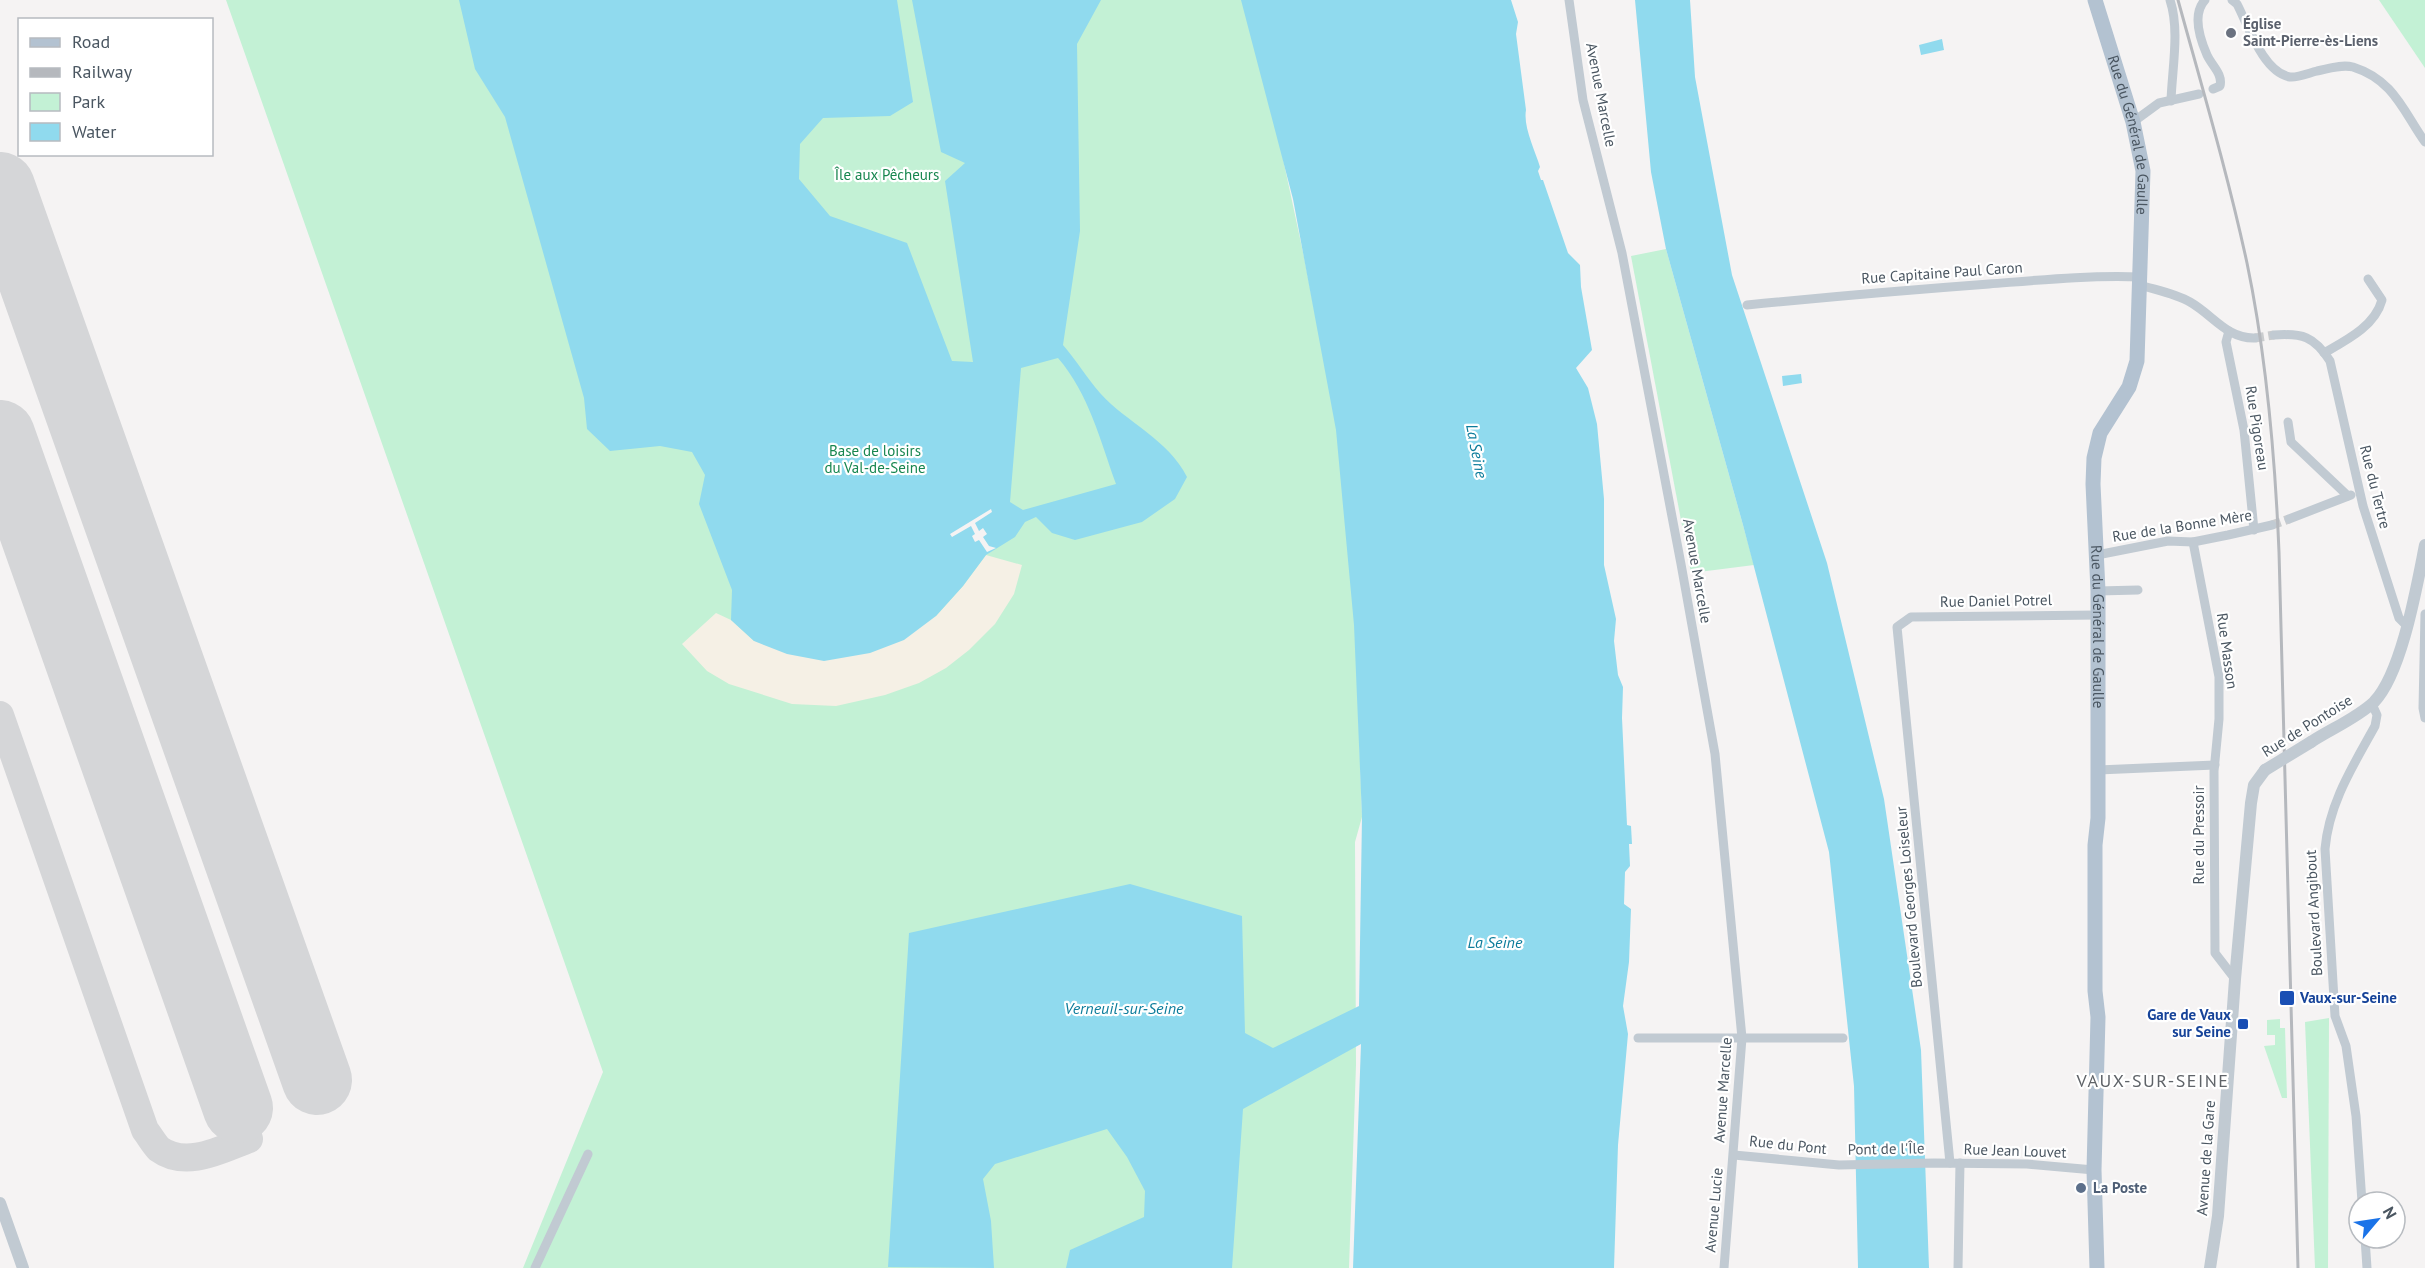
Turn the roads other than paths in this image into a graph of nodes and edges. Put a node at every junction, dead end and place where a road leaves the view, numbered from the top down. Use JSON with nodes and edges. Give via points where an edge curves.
{"nodes":[{"id":1,"x":1569,"y":0,"type":"edge"},
{"id":2,"x":2095,"y":0,"type":"edge"},
{"id":3,"x":2170,"y":0,"type":"edge"},
{"id":4,"x":2205,"y":0,"type":"edge"},
{"id":5,"x":2232,"y":0,"type":"edge"},
{"id":6,"x":2213,"y":89,"type":"dead end"},
{"id":7,"x":2199,"y":94,"type":"dead end"},
{"id":8,"x":2171,"y":101,"type":"junction"},
{"id":9,"x":2133,"y":122,"type":"junction"},
{"id":10,"x":2425,"y":142,"type":"edge"},
{"id":11,"x":2368,"y":279,"type":"dead end"},
{"id":12,"x":2141,"y":281,"type":"junction"},
{"id":13,"x":1747,"y":306,"type":"dead end"},
{"id":14,"x":2229,"y":332,"type":"junction"},
{"id":15,"x":2274,"y":335,"type":"tunnel mouth"},
{"id":16,"x":2255,"y":338,"type":"tunnel mouth"},
{"id":17,"x":2324,"y":353,"type":"junction"},
{"id":18,"x":2288,"y":422,"type":"dead end"},
{"id":19,"x":2360,"y":492,"type":"junction"},
{"id":20,"x":2348,"y":496,"type":"junction"},
{"id":21,"x":2289,"y":519,"type":"tunnel mouth"},
{"id":22,"x":2272,"y":525,"type":"tunnel mouth"},
{"id":23,"x":2254,"y":530,"type":"junction"},
{"id":24,"x":2193,"y":542,"type":"junction"},
{"id":25,"x":2425,"y":545,"type":"edge"},
{"id":26,"x":2097,"y":555,"type":"junction"},
{"id":27,"x":2423,"y":572,"type":"edge"},
{"id":28,"x":2138,"y":590,"type":"dead end"},
{"id":29,"x":2098,"y":591,"type":"junction"},
{"id":30,"x":2425,"y":614,"type":"edge"},
{"id":31,"x":2098,"y":615,"type":"junction"},
{"id":32,"x":2406,"y":625,"type":"junction"},
{"id":33,"x":1897,"y":627,"type":"joint"},
{"id":34,"x":2372,"y":704,"type":"junction"},
{"id":35,"x":2425,"y":718,"type":"edge"},
{"id":36,"x":2215,"y":765,"type":"junction"},
{"id":37,"x":2098,"y":770,"type":"junction"},
{"id":38,"x":2235,"y":979,"type":"junction"},
{"id":39,"x":1638,"y":1038,"type":"dead end"},
{"id":40,"x":1742,"y":1038,"type":"junction"},
{"id":41,"x":1843,"y":1038,"type":"dead end"},
{"id":42,"x":588,"y":1154,"type":"dead end"},
{"id":43,"x":1734,"y":1155,"type":"junction"},
{"id":44,"x":1934,"y":1162,"type":"joint"},
{"id":45,"x":1955,"y":1163,"type":"junction"},
{"id":46,"x":1839,"y":1165,"type":"joint"},
{"id":47,"x":2094,"y":1170,"type":"junction"},
{"id":48,"x":2361,"y":1190,"type":"edge"},
{"id":49,"x":0,"y":1203,"type":"edge"},
{"id":50,"x":2365,"y":1250,"type":"edge"},
{"id":51,"x":23,"y":1268,"type":"edge"},
{"id":52,"x":535,"y":1268,"type":"edge"},
{"id":53,"x":1724,"y":1268,"type":"edge"},
{"id":54,"x":1958,"y":1268,"type":"edge"},
{"id":55,"x":2097,"y":1268,"type":"edge"},
{"id":56,"x":2210,"y":1268,"type":"edge"},
{"id":57,"x":2367,"y":1268,"type":"edge"}],
"edges":[{"from":1,"to":40,"type":"street","name":"Avenue Marcelle","via":[[1583,100],[1622,253],[1714,754]]},
{"from":2,"to":9,"type":"main road","name":"Rue du Général de Gaulle"},
{"from":3,"to":8,"type":"street","via":[[2174,32]]},
{"from":4,"to":6,"type":"street","via":[[2197,11],[2207,56],[2220,76],[2220,86]]},
{"from":5,"to":10,"type":"street","via":[[2260,51],[2277,71],[2292,78],[2334,67],[2352,67],[2388,87]]},
{"from":7,"to":8,"type":"street"},
{"from":8,"to":9,"type":"street","via":[[2159,103]]},
{"from":9,"to":12,"type":"main road","name":"Rue du Général de Gaulle","via":[[2143,171]]},
{"from":11,"to":17,"type":"street","via":[[2382,300],[2379,312],[2350,339]]},
{"from":12,"to":13,"type":"street","name":"Rue Capitaine Paul Caron","via":[[2108,276],[1877,292]]},
{"from":12,"to":14,"type":"street","via":[[2190,302]]},
{"from":12,"to":26,"type":"main road","name":"Rue du Général de Gaulle","via":[[2137,361],[2129,387],[2100,433],[2094,458]]},
{"from":14,"to":16,"type":"street"},
{"from":14,"to":23,"type":"street","name":"Rue Pigoreau","via":[[2226,342],[2244,430]]},
{"from":15,"to":17,"type":"street","via":[[2305,336]]},
{"from":17,"to":19,"type":"street","name":"Rue du Tertre","via":[[2333,374]]},
{"from":18,"to":20,"type":"street","via":[[2291,442]]},
{"from":19,"to":20,"type":"street"},
{"from":19,"to":32,"type":"street","name":"Rue du Tertre","via":[[2392,598]]},
{"from":20,"to":21,"type":"street"},
{"from":22,"to":23,"type":"street","name":"Rue de la Bonne Mère"},
{"from":23,"to":24,"type":"street","name":"Rue de la Bonne Mère"},
{"from":24,"to":26,"type":"street","name":"Rue de la Bonne Mère","via":[[2168,541]]},
{"from":24,"to":36,"type":"street","name":"Rue Masson","via":[[2219,677]]},
{"from":25,"to":27,"type":"street","name":"Rue de Pontoise"},
{"from":26,"to":29,"type":"main road","name":"Rue du Général de Gaulle"},
{"from":27,"to":32,"type":"street","name":"Rue de Pontoise"},
{"from":28,"to":29,"type":"street"},
{"from":29,"to":31,"type":"main road","name":"Rue du Général de Gaulle"},
{"from":30,"to":35,"type":"street"},
{"from":31,"to":33,"type":"street","name":"Rue Daniel Potrel","via":[[1911,617]]},
{"from":31,"to":37,"type":"main road","name":"Rue du Général de Gaulle"},
{"from":32,"to":34,"type":"street","name":"Rue de Pontoise","via":[[2389,680]]},
{"from":33,"to":45,"type":"street","name":"Boulevard Georges Loiseleur"},
{"from":34,"to":38,"type":"street","name":"Rue de Pontoise","bridge":true,"via":[[2265,770],[2256,781],[2252,790]]},
{"from":34,"to":48,"type":"street","name":"Boulevard Angibout","via":[[2377,715],[2375,726],[2335,802],[2325,849],[2336,1016],[2346,1046],[2353,1093]]},
{"from":36,"to":37,"type":"street","name":"Rue du Pressoir"},
{"from":36,"to":38,"type":"street","name":"Rue du Pressoir","via":[[2215,952]]},
{"from":37,"to":47,"type":"main road","name":"Rue du Général de Gaulle"},
{"from":38,"to":56,"type":"street","name":"Avenue de la Gare","via":[[2218,1216]]},
{"from":39,"to":40,"type":"street"},
{"from":40,"to":41,"type":"street"},
{"from":40,"to":43,"type":"street","name":"Avenue Marcelle"},
{"from":42,"to":52,"type":"street"},
{"from":43,"to":46,"type":"street","name":"Rue du Pont"},
{"from":43,"to":53,"type":"street","name":"Avenue Lucie"},
{"from":44,"to":45,"type":"street","name":"Rue Jean Louvet"},
{"from":44,"to":46,"type":"street","name":"Pont de l'Île"},
{"from":45,"to":47,"type":"street","name":"Rue Jean Louvet"},
{"from":45,"to":54,"type":"street","name":"Boulevard Georges Loiseleur"},
{"from":47,"to":55,"type":"main road","name":"Rue du Général de Gaulle"},
{"from":49,"to":51,"type":"street"},
{"from":50,"to":57,"type":"street"}]}
